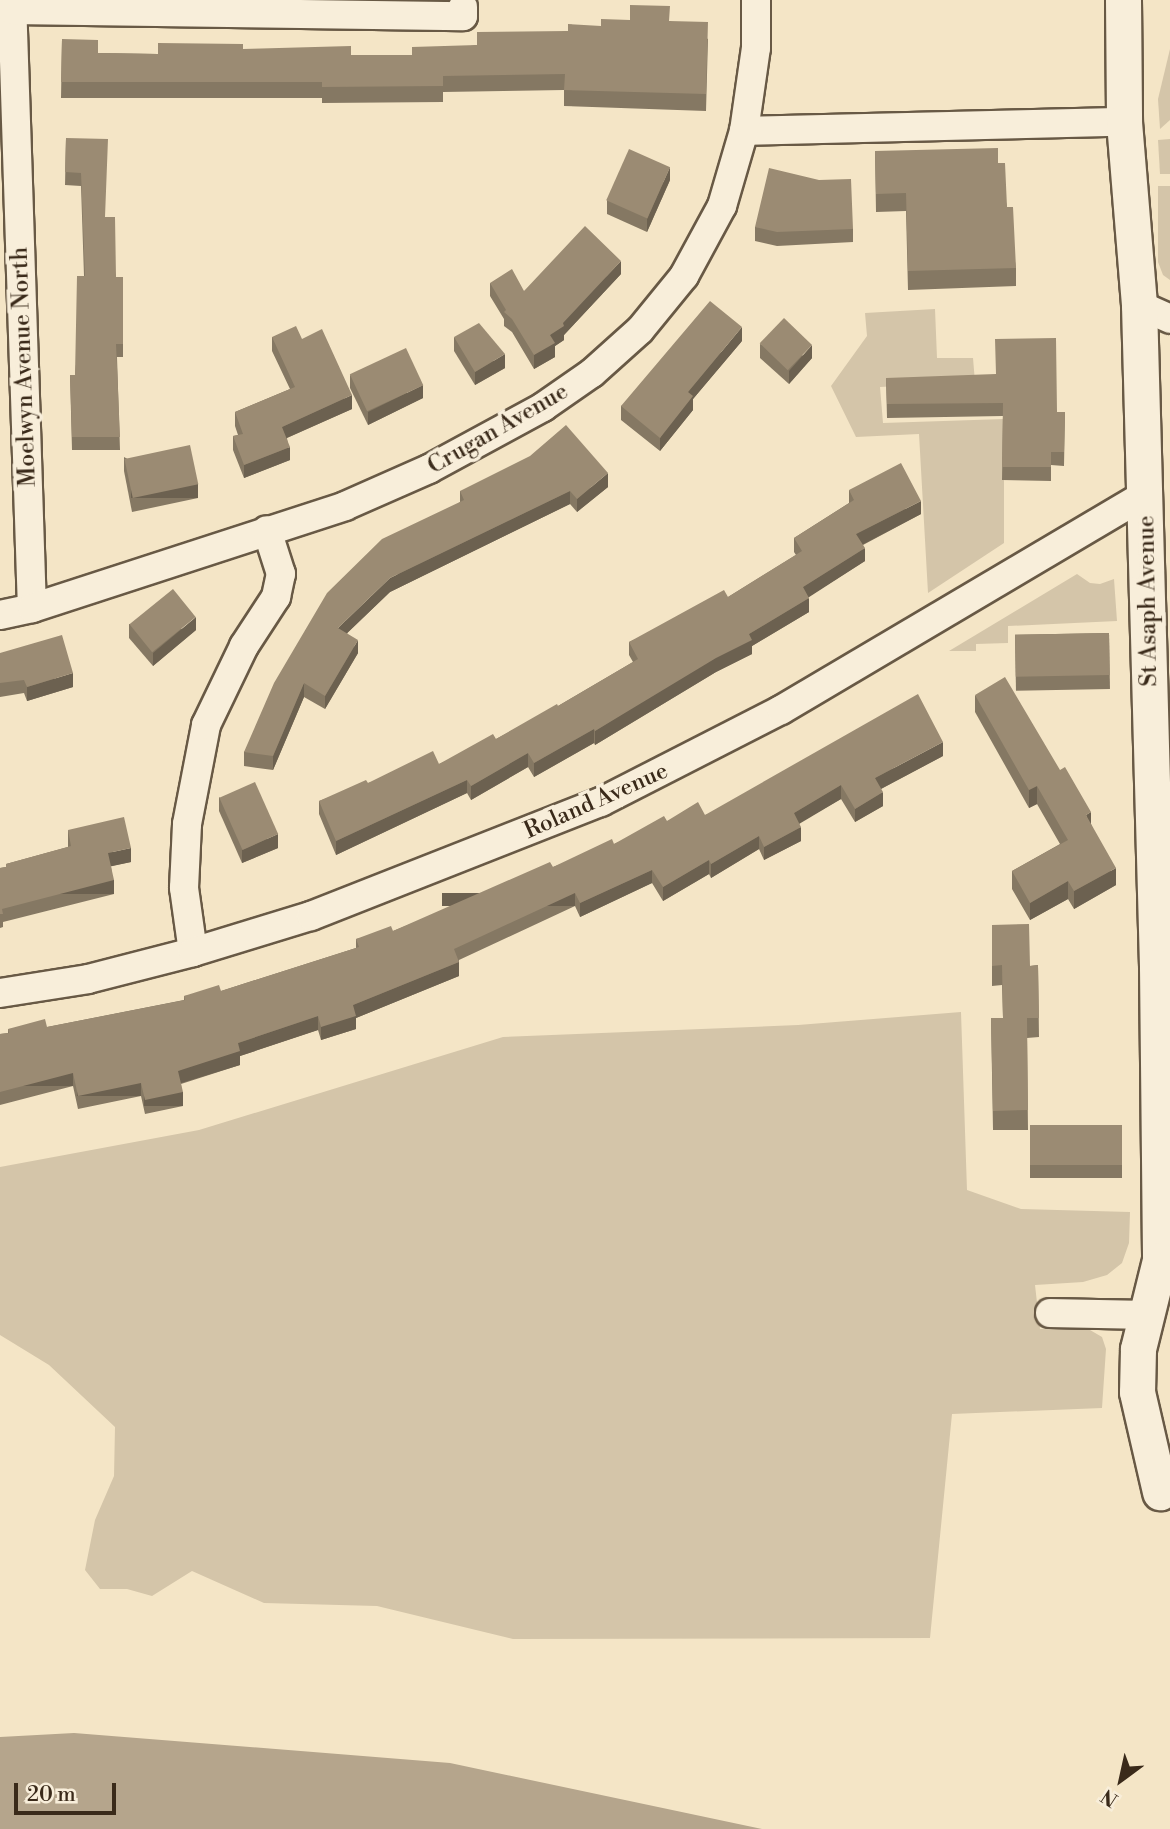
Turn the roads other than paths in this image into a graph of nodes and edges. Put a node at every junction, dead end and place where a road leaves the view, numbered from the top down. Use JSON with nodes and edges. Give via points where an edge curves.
{"nodes":[{"id":1,"x":756,"y":0,"type":"edge"},
{"id":2,"x":1123,"y":0,"type":"edge"},
{"id":3,"x":12,"y":5,"type":"edge"},
{"id":4,"x":463,"y":6,"type":"dead end"},
{"id":5,"x":1124,"y":122,"type":"junction"},
{"id":6,"x":744,"y":131,"type":"junction"},
{"id":7,"x":1155,"y":312,"type":"edge"},
{"id":8,"x":1145,"y":495,"type":"junction"},
{"id":9,"x":267,"y":530,"type":"junction"},
{"id":10,"x":32,"y":608,"type":"junction"},
{"id":11,"x":0,"y":615,"type":"edge"},
{"id":12,"x":193,"y":952,"type":"junction"},
{"id":13,"x":0,"y":993,"type":"edge"},
{"id":14,"x":1050,"y":1312,"type":"dead end"},
{"id":15,"x":1147,"y":1315,"type":"junction"},
{"id":16,"x":1160,"y":1492,"type":"dead end"}],
"edges":[{"from":1,"to":6,"type":"street","name":"Crugan Avenue","via":[[756,48]]},
{"from":2,"to":5,"type":"street","name":"St Asaph Avenue"},
{"from":3,"to":4,"type":"street","via":[[463,16]]},
{"from":3,"to":10,"type":"street","name":"Moelwyn Avenue North"},
{"from":5,"to":6,"type":"street"},
{"from":5,"to":7,"type":"street","name":"St Asaph Avenue"},
{"from":6,"to":9,"type":"street","name":"Crugan Avenue","via":[[722,206],[684,276],[640,330],[592,373],[543,407],[429,469],[345,506]]},
{"from":7,"to":8,"type":"street","name":"St Asaph Avenue"},
{"from":8,"to":12,"type":"street","name":"Roland Avenue","via":[[782,710],[601,802],[312,916]]},
{"from":8,"to":15,"type":"street","name":"St Asaph Avenue","via":[[1160,1260]]},
{"from":9,"to":10,"type":"street","name":"Crugan Avenue"},
{"from":9,"to":12,"type":"street","via":[[281,574],[276,597],[244,646],[206,725],[187,824],[184,888]]},
{"from":10,"to":11,"type":"street","name":"Crugan Avenue"},
{"from":12,"to":13,"type":"street","name":"Roland Avenue","via":[[88,979]]},
{"from":14,"to":15,"type":"street"},
{"from":15,"to":16,"type":"street","name":"St Asaph Avenue","via":[[1138,1349],[1137,1392]]}]}
